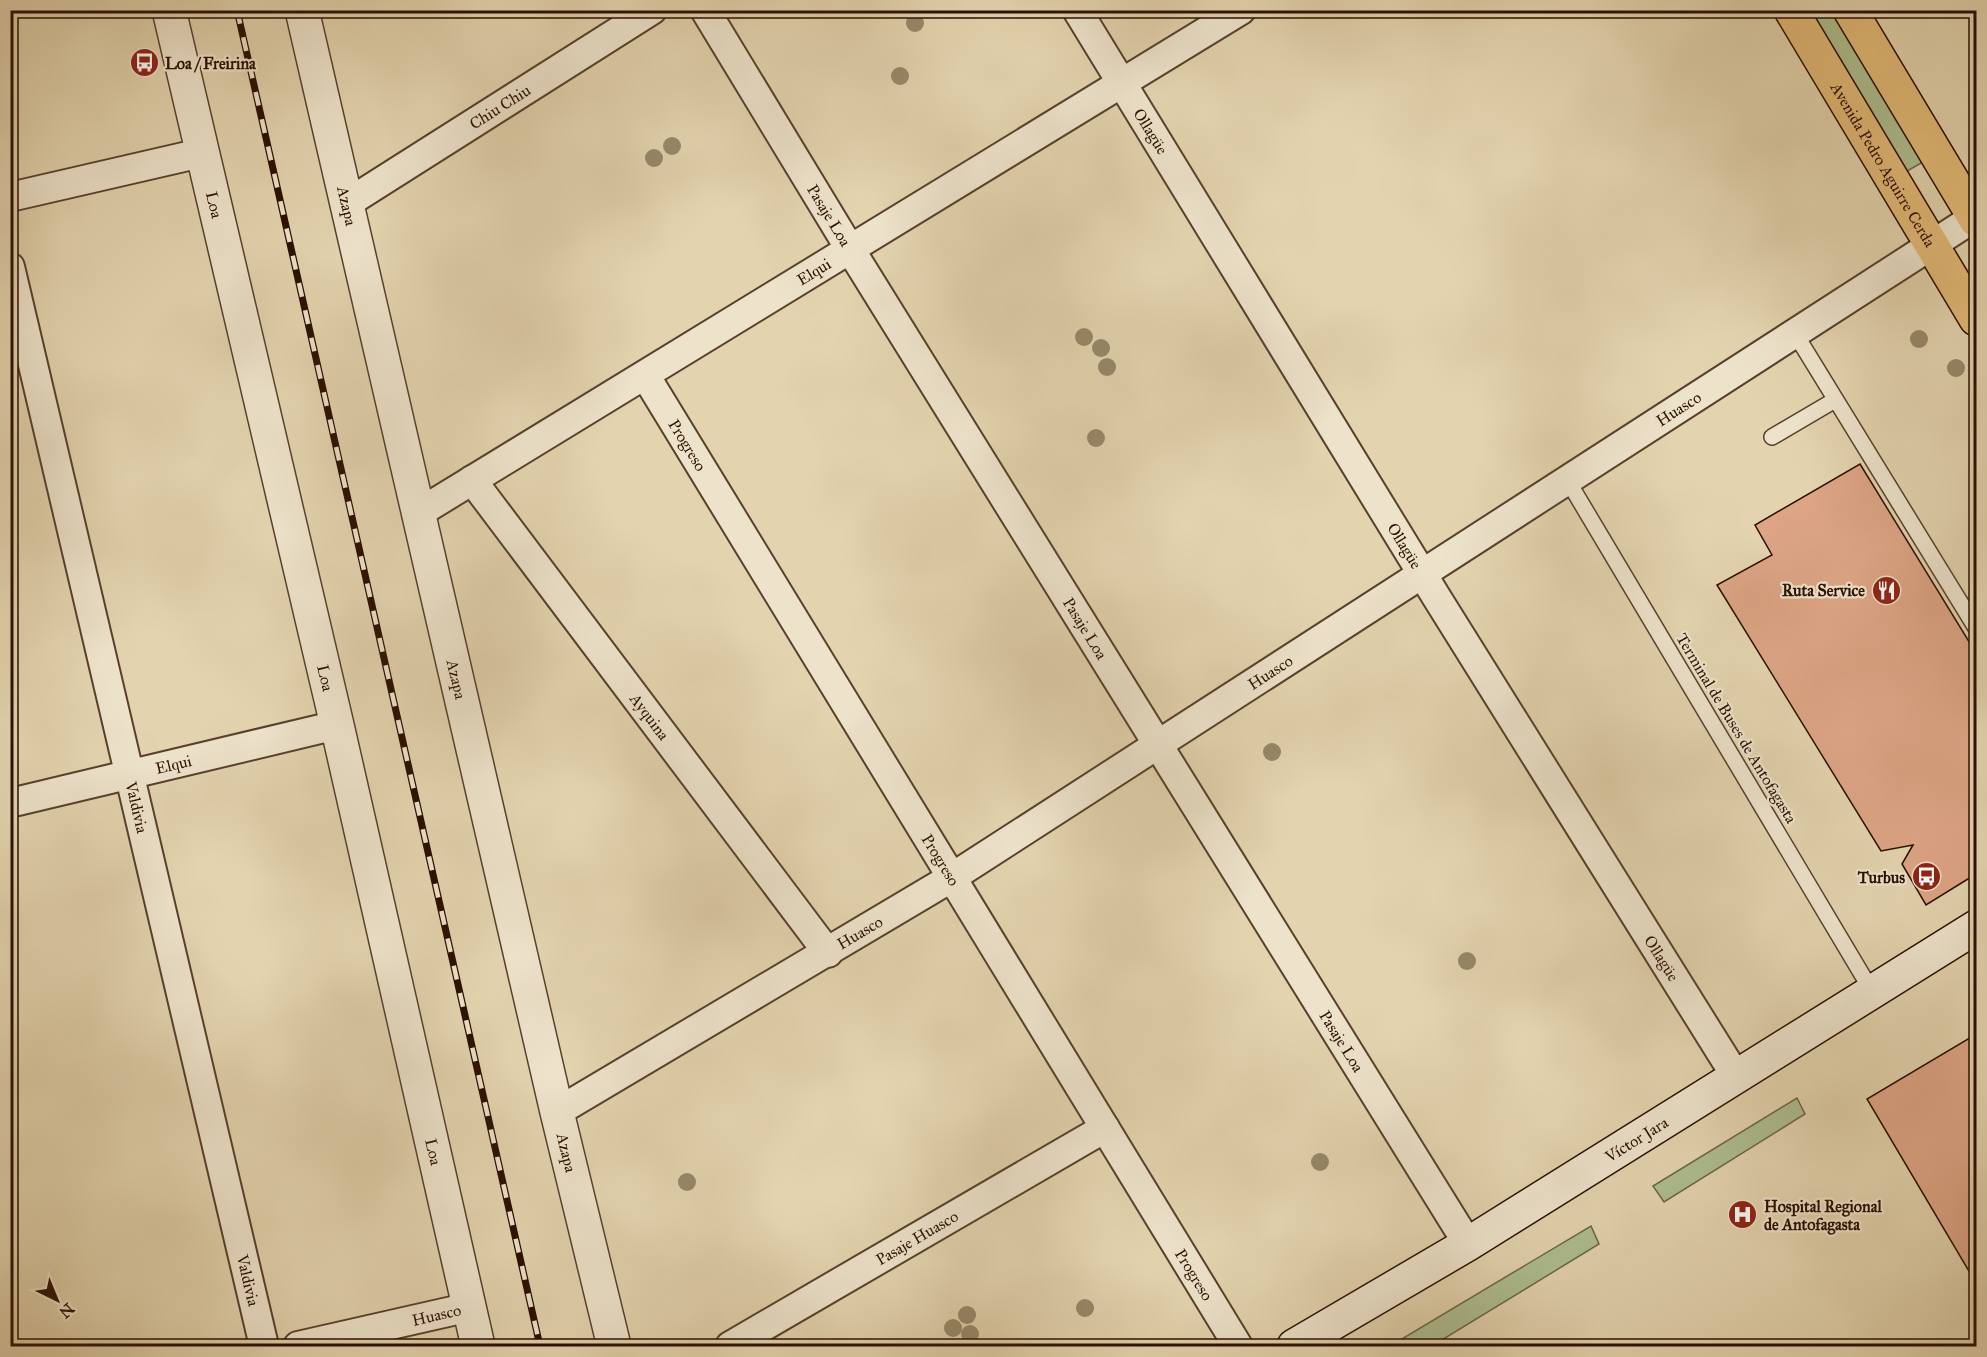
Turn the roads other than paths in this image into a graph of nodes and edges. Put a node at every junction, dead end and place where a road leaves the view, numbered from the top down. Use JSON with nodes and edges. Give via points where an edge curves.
{"nodes":[{"id":1,"x":169,"y":10,"type":"edge"},
{"id":2,"x":302,"y":10,"type":"edge"},
{"id":3,"x":652,"y":10,"type":"edge"},
{"id":4,"x":705,"y":10,"type":"edge"},
{"id":5,"x":1077,"y":10,"type":"edge"},
{"id":6,"x":1242,"y":10,"type":"edge"},
{"id":7,"x":1791,"y":10,"type":"edge"},
{"id":8,"x":1850,"y":10,"type":"edge"},
{"id":9,"x":1122,"y":83,"type":"junction"},
{"id":10,"x":201,"y":153,"type":"junction"},
{"id":11,"x":10,"y":197,"type":"edge"},
{"id":12,"x":346,"y":204,"type":"junction"},
{"id":13,"x":1976,"y":219,"type":"edge"},
{"id":14,"x":1932,"y":246,"type":"junction"},
{"id":15,"x":850,"y":249,"type":"junction"},
{"id":16,"x":10,"y":267,"type":"edge"},
{"id":17,"x":1977,"y":319,"type":"edge"},
{"id":18,"x":1796,"y":335,"type":"junction"},
{"id":19,"x":645,"y":375,"type":"junction"},
{"id":20,"x":1835,"y":400,"type":"junction"},
{"id":21,"x":1772,"y":437,"type":"dead end"},
{"id":22,"x":472,"y":480,"type":"junction"},
{"id":23,"x":1568,"y":481,"type":"junction"},
{"id":24,"x":417,"y":513,"type":"junction"},
{"id":25,"x":1423,"y":575,"type":"junction"},
{"id":26,"x":1977,"y":628,"type":"edge"},
{"id":27,"x":337,"y":725,"type":"junction"},
{"id":28,"x":1160,"y":745,"type":"junction"},
{"id":29,"x":130,"y":774,"type":"junction"},
{"id":30,"x":10,"y":803,"type":"edge"},
{"id":31,"x":951,"y":878,"type":"junction"},
{"id":32,"x":1977,"y":927,"type":"edge"},
{"id":33,"x":828,"y":953,"type":"junction"},
{"id":34,"x":1873,"y":993,"type":"junction"},
{"id":35,"x":1737,"y":1078,"type":"junction"},
{"id":36,"x":556,"y":1112,"type":"junction"},
{"id":37,"x":1105,"y":1128,"type":"junction"},
{"id":38,"x":1468,"y":1244,"type":"junction"},
{"id":39,"x":470,"y":1307,"type":"junction"},
{"id":40,"x":264,"y":1347,"type":"edge"},
{"id":41,"x":298,"y":1347,"type":"edge"},
{"id":42,"x":478,"y":1347,"type":"edge"},
{"id":43,"x":614,"y":1347,"type":"edge"},
{"id":44,"x":730,"y":1347,"type":"edge"},
{"id":45,"x":1238,"y":1347,"type":"edge"},
{"id":46,"x":1294,"y":1347,"type":"edge"}],
"edges":[{"from":1,"to":10,"type":"street","name":"Loa"},
{"from":2,"to":12,"type":"street","name":"Azapa"},
{"from":3,"to":12,"type":"street","name":"Chiu Chiu"},
{"from":4,"to":15,"type":"street","name":"Pasaje Loa"},
{"from":5,"to":9,"type":"street","name":"Ollagüe"},
{"from":6,"to":9,"type":"street","name":"Elqui"},
{"from":7,"to":14,"type":"main road","name":"Avenida Pedro Aguirre Cerda"},
{"from":8,"to":13,"type":"main road"},
{"from":9,"to":15,"type":"street","name":"Elqui"},
{"from":9,"to":25,"type":"street","name":"Ollagüe"},
{"from":10,"to":11,"type":"street"},
{"from":10,"to":27,"type":"street","name":"Loa"},
{"from":12,"to":24,"type":"street","name":"Azapa"},
{"from":13,"to":14,"type":"street","name":"Huasco"},
{"from":14,"to":17,"type":"main road","name":"Avenida Pedro Aguirre Cerda"},
{"from":14,"to":18,"type":"street","name":"Huasco"},
{"from":15,"to":19,"type":"street","name":"Elqui"},
{"from":15,"to":28,"type":"street","name":"Pasaje Loa"},
{"from":16,"to":29,"type":"street","name":"Valdivia"},
{"from":18,"to":20,"type":"lane"},
{"from":18,"to":23,"type":"street","name":"Huasco"},
{"from":19,"to":22,"type":"street","name":"Elqui"},
{"from":19,"to":31,"type":"street","name":"Progreso"},
{"from":20,"to":21,"type":"lane"},
{"from":20,"to":26,"type":"lane"},
{"from":22,"to":24,"type":"street","name":"Elqui"},
{"from":22,"to":33,"type":"street","name":"Ayquina"},
{"from":23,"to":25,"type":"street","name":"Huasco"},
{"from":23,"to":34,"type":"lane","name":"Terminal de Buses de Antofagasta"},
{"from":24,"to":36,"type":"street","name":"Azapa"},
{"from":25,"to":28,"type":"street","name":"Huasco"},
{"from":25,"to":35,"type":"street","name":"Ollagüe"},
{"from":27,"to":29,"type":"street","name":"Elqui"},
{"from":27,"to":39,"type":"street","name":"Loa"},
{"from":28,"to":31,"type":"street","name":"Huasco"},
{"from":28,"to":38,"type":"street","name":"Pasaje Loa"},
{"from":29,"to":30,"type":"street","name":"Elqui"},
{"from":29,"to":40,"type":"street","name":"Valdivia"},
{"from":31,"to":33,"type":"street","name":"Huasco"},
{"from":31,"to":37,"type":"street","name":"Progreso"},
{"from":32,"to":34,"type":"street","name":"Víctor Jara"},
{"from":33,"to":36,"type":"street","name":"Huasco"},
{"from":34,"to":35,"type":"street","name":"Víctor Jara"},
{"from":35,"to":38,"type":"street","name":"Víctor Jara"},
{"from":36,"to":43,"type":"street","name":"Azapa"},
{"from":37,"to":44,"type":"street","name":"Pasaje Huasco"},
{"from":37,"to":45,"type":"street","name":"Progreso"},
{"from":38,"to":46,"type":"street","name":"Víctor Jara"},
{"from":39,"to":41,"type":"street","name":"Huasco"},
{"from":39,"to":42,"type":"street","name":"Loa"}]}
